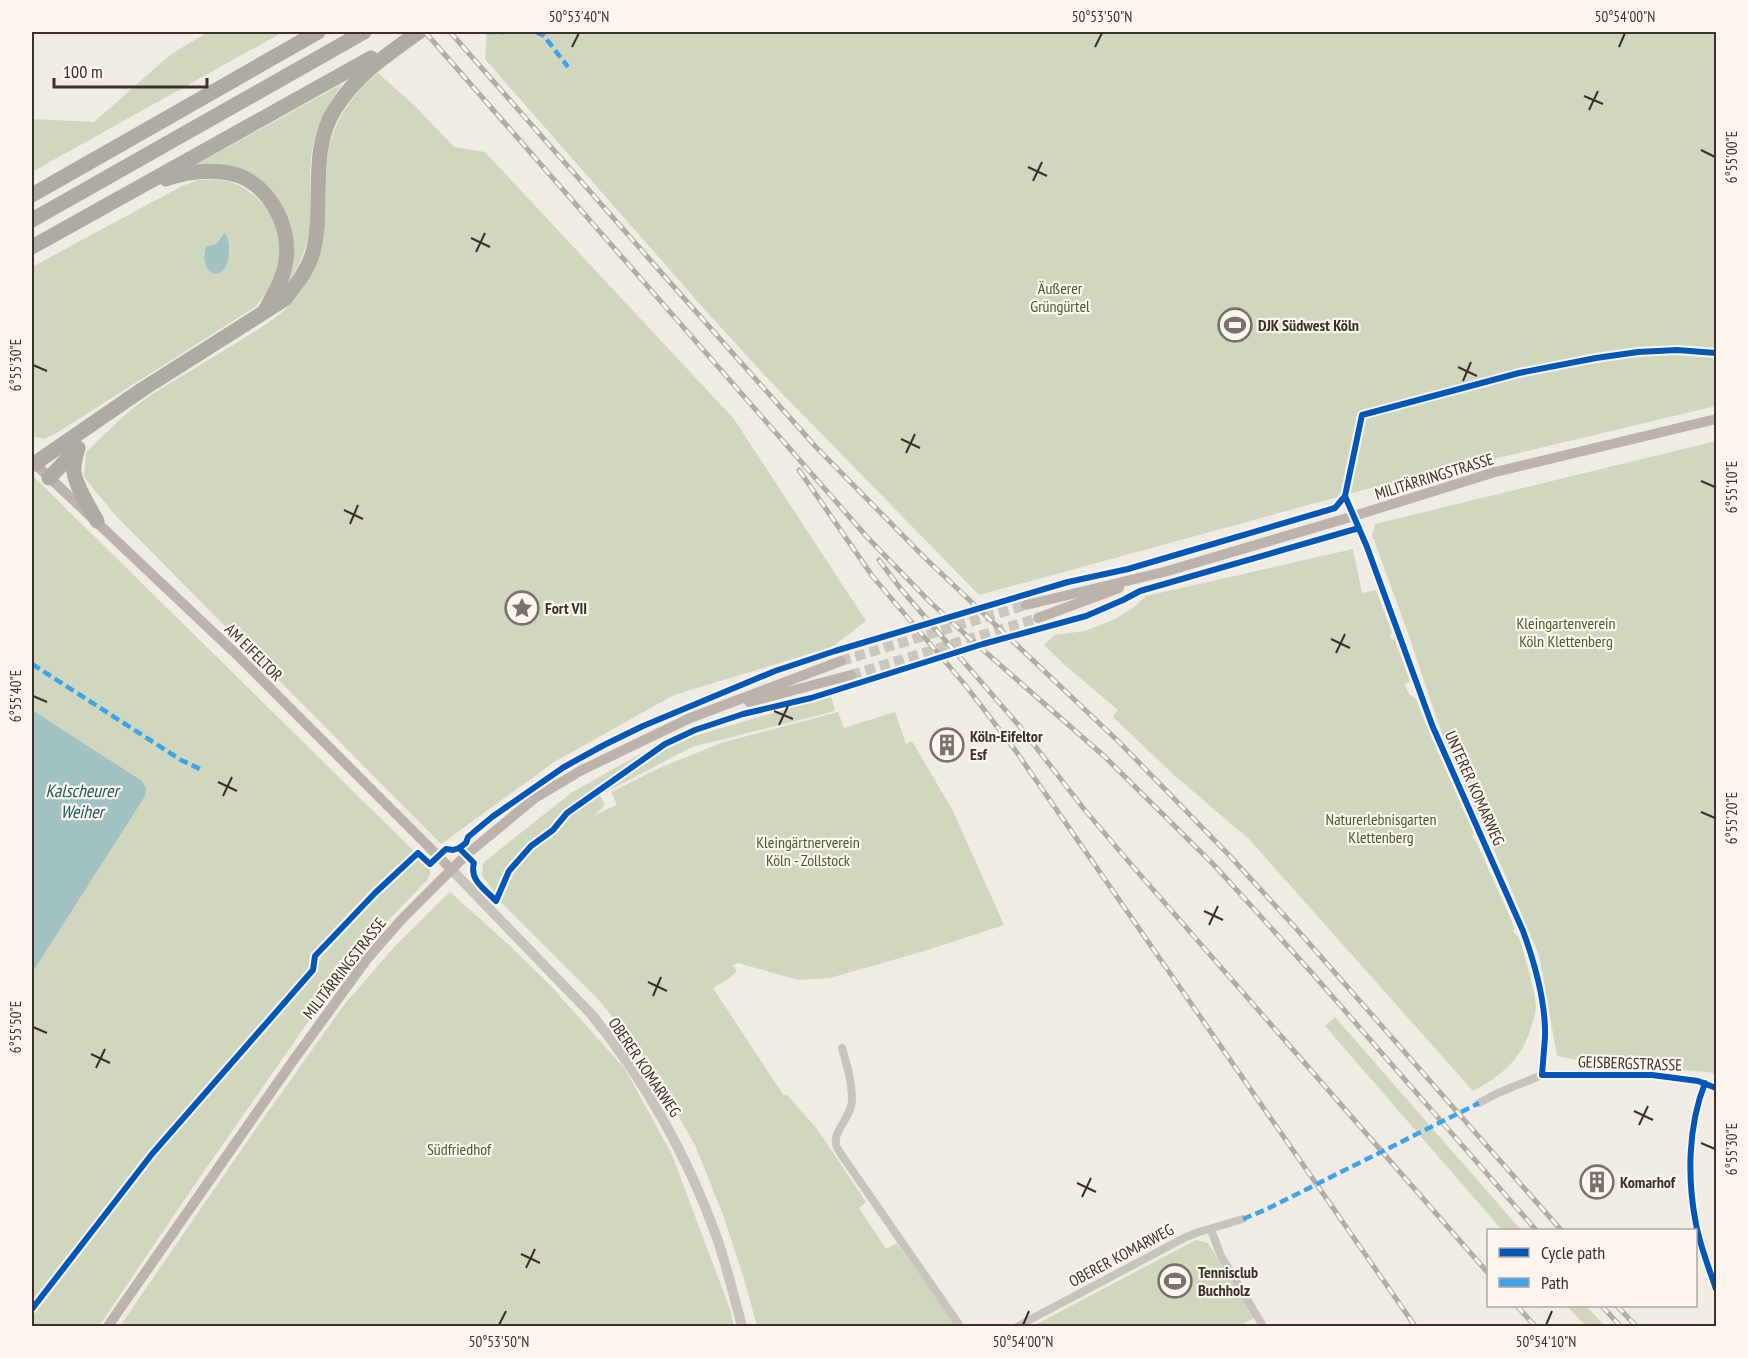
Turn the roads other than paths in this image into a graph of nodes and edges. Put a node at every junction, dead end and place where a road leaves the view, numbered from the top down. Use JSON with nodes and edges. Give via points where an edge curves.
{"nodes":[{"id":1,"x":318,"y":32,"type":"edge"},
{"id":2,"x":364,"y":32,"type":"edge"},
{"id":3,"x":419,"y":32,"type":"edge"},
{"id":4,"x":137,"y":188,"type":"junction"},
{"id":5,"x":32,"y":195,"type":"edge"},
{"id":6,"x":32,"y":220,"type":"edge"},
{"id":7,"x":32,"y":247,"type":"edge"},
{"id":8,"x":264,"y":314,"type":"junction"},
{"id":9,"x":1716,"y":419,"type":"edge"},
{"id":10,"x":99,"y":420,"type":"junction"},
{"id":11,"x":78,"y":448,"type":"junction"},
{"id":12,"x":33,"y":462,"type":"edge"},
{"id":13,"x":49,"y":478,"type":"junction"},
{"id":14,"x":1354,"y":516,"type":"junction"},
{"id":15,"x":97,"y":521,"type":"junction"},
{"id":16,"x":1164,"y":572,"type":"junction"},
{"id":17,"x":1026,"y":604,"type":"tunnel mouth"},
{"id":18,"x":1038,"y":618,"type":"tunnel mouth"},
{"id":19,"x":841,"y":661,"type":"tunnel mouth"},
{"id":20,"x":851,"y":675,"type":"tunnel mouth"},
{"id":21,"x":690,"y":718,"type":"junction"},
{"id":22,"x":451,"y":869,"type":"junction"},
{"id":23,"x":842,"y":1048,"type":"dead end"},
{"id":24,"x":1542,"y":1075,"type":"junction"},
{"id":25,"x":1716,"y":1088,"type":"edge"},
{"id":26,"x":1479,"y":1103,"type":"dead end"},
{"id":27,"x":1243,"y":1219,"type":"dead end"},
{"id":28,"x":1210,"y":1230,"type":"junction"},
{"id":29,"x":108,"y":1326,"type":"edge"},
{"id":30,"x":742,"y":1326,"type":"edge"},
{"id":31,"x":960,"y":1326,"type":"edge"},
{"id":32,"x":1018,"y":1326,"type":"edge"},
{"id":33,"x":1263,"y":1326,"type":"edge"}],
"edges":[{"from":1,"to":5,"type":"highway"},
{"from":2,"to":6,"type":"highway"},
{"from":3,"to":4,"type":"highway"},
{"from":3,"to":8,"type":"highway","via":[[354,83],[334,111],[322,142],[312,253],[302,277],[285,299]]},
{"from":4,"to":7,"type":"highway"},
{"from":4,"to":8,"type":"highway","via":[[205,170],[249,180],[269,198],[282,219],[287,241],[282,277]]},
{"from":8,"to":10,"type":"highway"},
{"from":9,"to":14,"type":"main road","name":"MILITÄRRINGSTRASSE","via":[[1495,472]]},
{"from":10,"to":11,"type":"highway"},
{"from":10,"to":12,"type":"highway"},
{"from":11,"to":13,"type":"highway"},
{"from":11,"to":15,"type":"highway","via":[[74,473]]},
{"from":12,"to":13,"type":"main road","name":"AM EIFELTOR"},
{"from":13,"to":15,"type":"main road","name":"AM EIFELTOR"},
{"from":14,"to":16,"type":"main road","name":"MILITÄRRINGSTRASSE"},
{"from":14,"to":24,"type":"street","name":"UNTERER KOMARWEG","via":[[1432,725],[1523,930],[1543,1008]]},
{"from":15,"to":22,"type":"main road","name":"AM EIFELTOR"},
{"from":16,"to":17,"type":"main road","name":"MILITÄRRINGSTRASSE"},
{"from":16,"to":18,"type":"main road","name":"MILITÄRRINGSTRASSE"},
{"from":19,"to":21,"type":"main road","name":"MILITÄRRINGSTRASSE"},
{"from":20,"to":21,"type":"main road","name":"MILITÄRRINGSTRASSE"},
{"from":21,"to":22,"type":"main road","name":"MILITÄRRINGSTRASSE","via":[[580,771],[535,798]]},
{"from":22,"to":29,"type":"main road","name":"MILITÄRRINGSTRASSE","via":[[367,958]]},
{"from":22,"to":30,"type":"street","name":"OBERER KOMARWEG","via":[[592,1015],[645,1088],[677,1144],[709,1217]]},
{"from":23,"to":31,"type":"street","via":[[852,1101],[850,1113],[836,1135],[836,1144]]},
{"from":24,"to":25,"type":"street","name":"GEISBERGSTRASSE","via":[[1652,1075],[1698,1081]]},
{"from":24,"to":26,"type":"street"},
{"from":27,"to":28,"type":"street","name":"OBERER KOMARWEG"},
{"from":28,"to":32,"type":"street","name":"OBERER KOMARWEG","via":[[1186,1237]]},
{"from":28,"to":33,"type":"street"}]}
